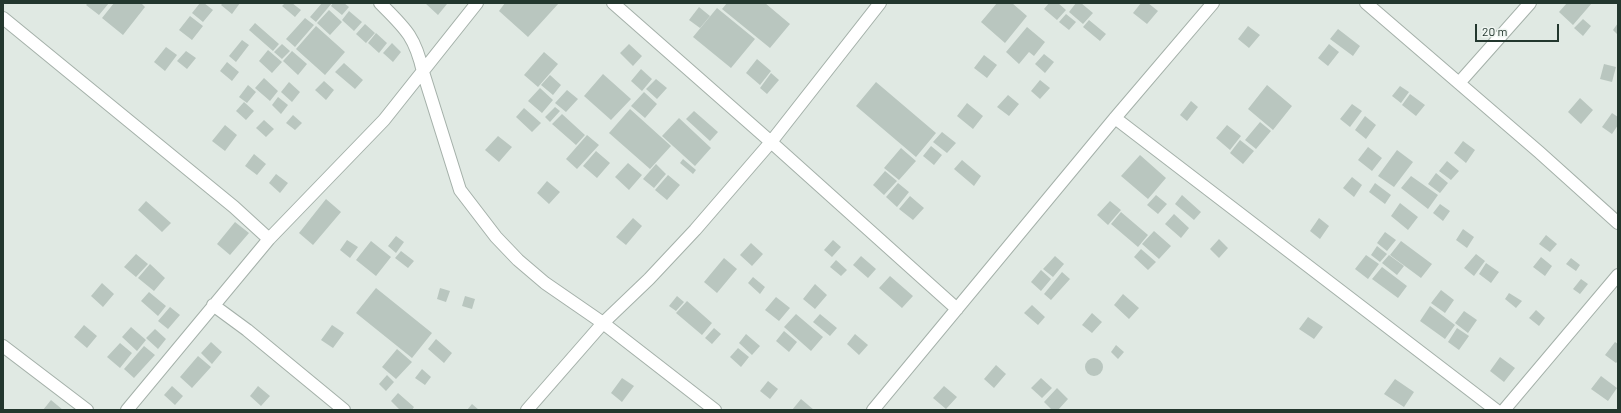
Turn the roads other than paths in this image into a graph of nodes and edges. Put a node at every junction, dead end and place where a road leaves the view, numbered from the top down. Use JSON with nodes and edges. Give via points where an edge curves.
{"nodes":[{"id":1,"x":380,"y":3,"type":"edge"},
{"id":2,"x":477,"y":3,"type":"edge"},
{"id":3,"x":613,"y":3,"type":"edge"},
{"id":4,"x":880,"y":3,"type":"edge"},
{"id":5,"x":1213,"y":3,"type":"edge"},
{"id":6,"x":1366,"y":3,"type":"edge"},
{"id":7,"x":1530,"y":3,"type":"edge"},
{"id":8,"x":3,"y":18,"type":"edge"},
{"id":9,"x":423,"y":72,"type":"junction"},
{"id":10,"x":1459,"y":83,"type":"junction"},
{"id":11,"x":1115,"y":118,"type":"junction"},
{"id":12,"x":772,"y":142,"type":"junction"},
{"id":13,"x":1618,"y":223,"type":"edge"},
{"id":14,"x":269,"y":239,"type":"junction"},
{"id":15,"x":1618,"y":275,"type":"edge"},
{"id":16,"x":213,"y":305,"type":"junction"},
{"id":17,"x":958,"y":309,"type":"junction"},
{"id":18,"x":603,"y":323,"type":"junction"},
{"id":19,"x":3,"y":346,"type":"edge"},
{"id":20,"x":87,"y":410,"type":"edge"},
{"id":21,"x":127,"y":410,"type":"edge"},
{"id":22,"x":344,"y":410,"type":"edge"},
{"id":23,"x":527,"y":410,"type":"edge"},
{"id":24,"x":715,"y":410,"type":"edge"},
{"id":25,"x":873,"y":410,"type":"edge"},
{"id":26,"x":1496,"y":410,"type":"edge"},
{"id":27,"x":1504,"y":410,"type":"edge"}],
"edges":[{"from":1,"to":9,"type":"street","via":[[403,26],[412,40]]},
{"from":2,"to":9,"type":"street"},
{"from":3,"to":12,"type":"street"},
{"from":4,"to":12,"type":"street"},
{"from":5,"to":11,"type":"street"},
{"from":6,"to":10,"type":"street"},
{"from":7,"to":10,"type":"street"},
{"from":8,"to":14,"type":"street","via":[[234,207]]},
{"from":9,"to":14,"type":"street","via":[[384,120]]},
{"from":9,"to":18,"type":"street","via":[[460,190],[496,237],[518,260],[545,283]]},
{"from":10,"to":13,"type":"street"},
{"from":11,"to":17,"type":"street"},
{"from":11,"to":26,"type":"street"},
{"from":12,"to":17,"type":"street"},
{"from":12,"to":18,"type":"street","via":[[650,279]]},
{"from":14,"to":16,"type":"street"},
{"from":15,"to":27,"type":"street"},
{"from":16,"to":21,"type":"street"},
{"from":16,"to":22,"type":"street"},
{"from":17,"to":25,"type":"street"},
{"from":18,"to":23,"type":"street"},
{"from":18,"to":24,"type":"street"},
{"from":19,"to":20,"type":"street"}]}
